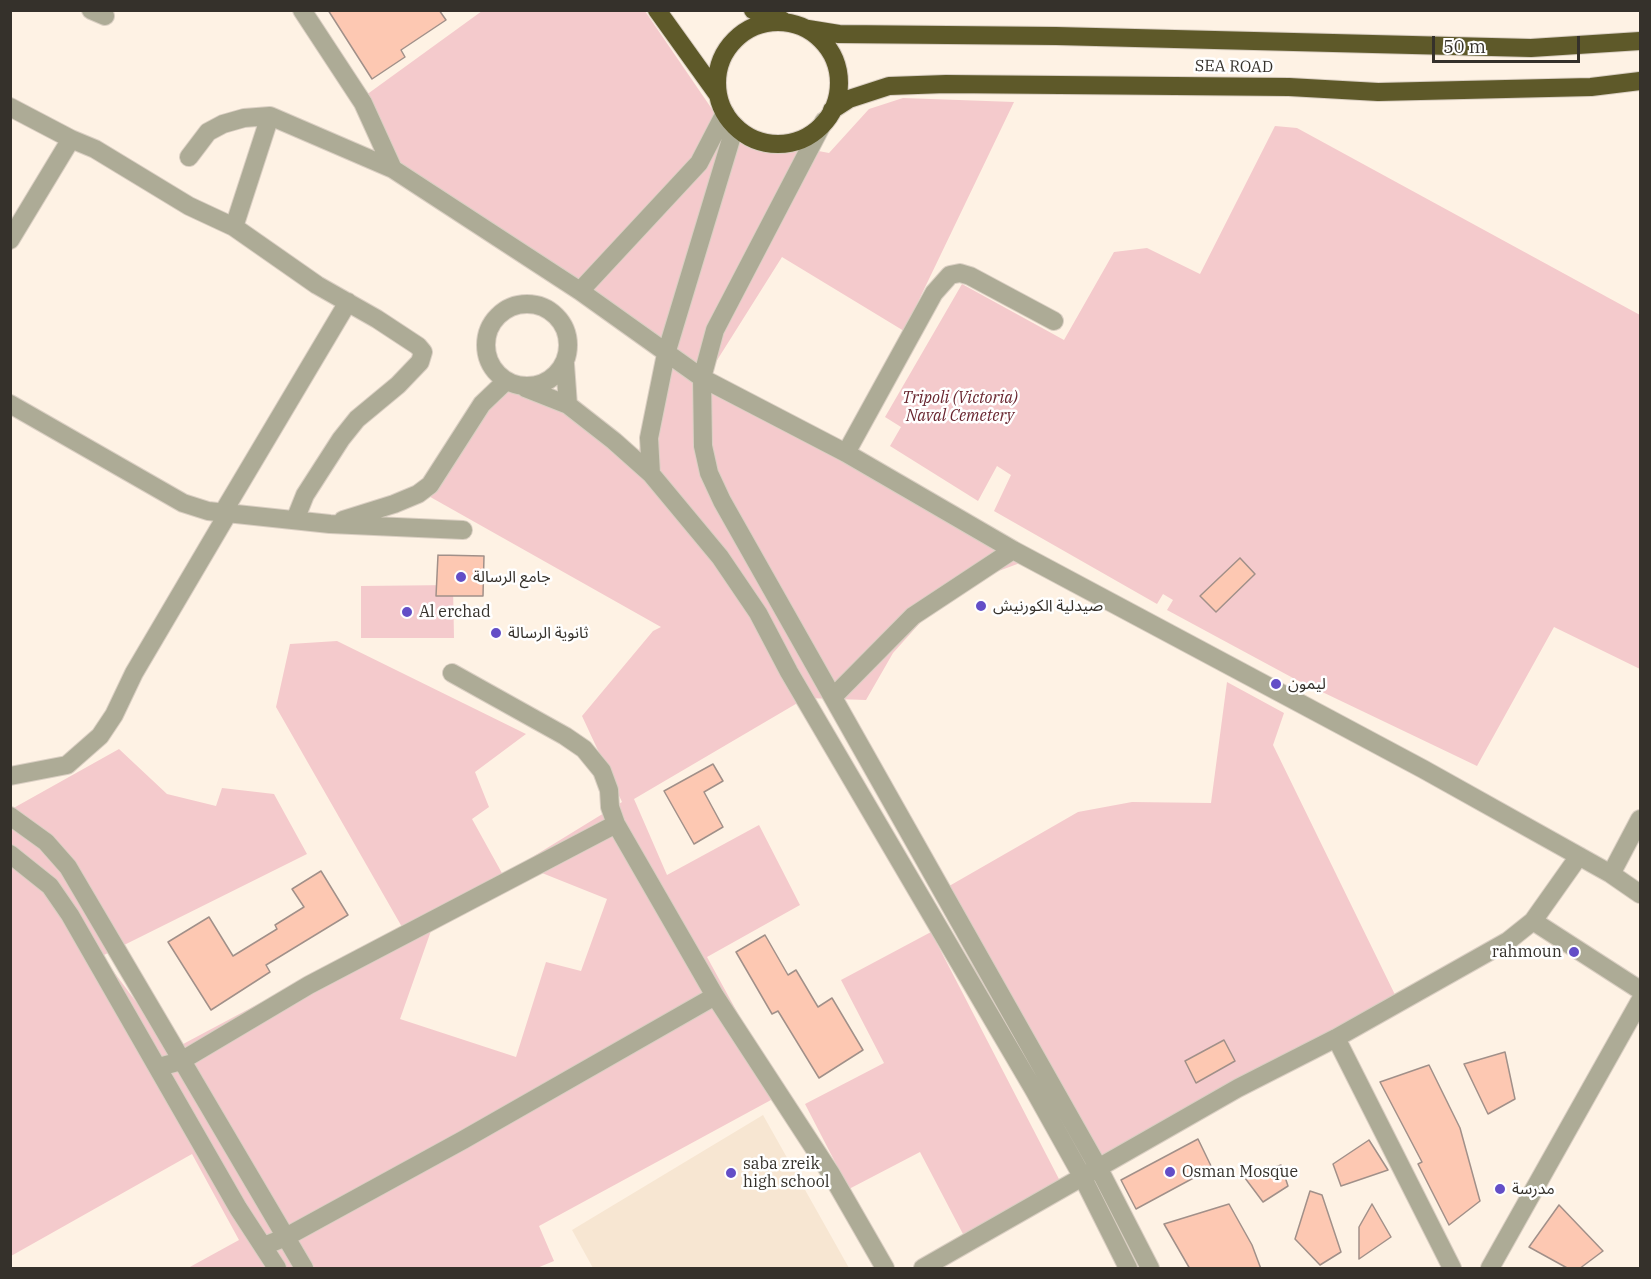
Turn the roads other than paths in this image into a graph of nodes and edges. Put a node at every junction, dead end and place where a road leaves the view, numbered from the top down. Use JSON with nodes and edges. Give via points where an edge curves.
{"nodes":[{"id":1,"x":302,"y":10,"type":"edge"},
{"id":2,"x":657,"y":10,"type":"edge"},
{"id":3,"x":753,"y":10,"type":"edge"},
{"id":4,"x":789,"y":22,"type":"junction"},
{"id":5,"x":808,"y":29,"type":"junction"},
{"id":6,"x":1641,"y":41,"type":"edge"},
{"id":7,"x":1641,"y":81,"type":"edge"},
{"id":8,"x":718,"y":94,"type":"junction"},
{"id":9,"x":10,"y":107,"type":"edge"},
{"id":10,"x":270,"y":116,"type":"junction"},
{"id":11,"x":828,"y":116,"type":"junction"},
{"id":12,"x":730,"y":119,"type":"junction"},
{"id":13,"x":71,"y":139,"type":"junction"},
{"id":14,"x":189,"y":157,"type":"dead end"},
{"id":15,"x":393,"y":169,"type":"junction"},
{"id":16,"x":234,"y":227,"type":"junction"},
{"id":17,"x":10,"y":240,"type":"edge"},
{"id":18,"x":580,"y":291,"type":"junction"},
{"id":19,"x":348,"y":302,"type":"junction"},
{"id":20,"x":1054,"y":321,"type":"dead end"},
{"id":21,"x":666,"y":354,"type":"junction"},
{"id":22,"x":565,"y":364,"type":"junction"},
{"id":23,"x":702,"y":378,"type":"junction"},
{"id":24,"x":513,"y":384,"type":"junction"},
{"id":25,"x":10,"y":404,"type":"edge"},
{"id":26,"x":568,"y":405,"type":"junction"},
{"id":27,"x":649,"y":438,"type":"junction"},
{"id":28,"x":614,"y":441,"type":"junction"},
{"id":29,"x":846,"y":453,"type":"junction"},
{"id":30,"x":651,"y":474,"type":"junction"},
{"id":31,"x":224,"y":514,"type":"junction"},
{"id":32,"x":295,"y":520,"type":"junction"},
{"id":33,"x":330,"y":524,"type":"junction"},
{"id":34,"x":463,"y":530,"type":"dead end"},
{"id":35,"x":1013,"y":549,"type":"junction"},
{"id":36,"x":452,"y":673,"type":"dead end"},
{"id":37,"x":833,"y":697,"type":"junction"},
{"id":38,"x":10,"y":776,"type":"edge"},
{"id":39,"x":10,"y":816,"type":"edge"},
{"id":40,"x":1641,"y":819,"type":"edge"},
{"id":41,"x":616,"y":824,"type":"junction"},
{"id":42,"x":10,"y":854,"type":"edge"},
{"id":43,"x":1580,"y":856,"type":"junction"},
{"id":44,"x":1611,"y":874,"type":"junction"},
{"id":45,"x":1641,"y":894,"type":"edge"},
{"id":46,"x":1533,"y":921,"type":"junction"},
{"id":47,"x":716,"y":996,"type":"junction"},
{"id":48,"x":1640,"y":1000,"type":"edge"},
{"id":49,"x":1336,"y":1038,"type":"junction"},
{"id":50,"x":181,"y":1061,"type":"junction"},
{"id":51,"x":159,"y":1067,"type":"junction"},
{"id":52,"x":1098,"y":1167,"type":"junction"},
{"id":53,"x":1082,"y":1176,"type":"junction"},
{"id":54,"x":286,"y":1237,"type":"junction"},
{"id":55,"x":264,"y":1246,"type":"junction"},
{"id":56,"x":277,"y":1269,"type":"edge"},
{"id":57,"x":304,"y":1269,"type":"edge"},
{"id":58,"x":885,"y":1269,"type":"edge"},
{"id":59,"x":923,"y":1269,"type":"edge"},
{"id":60,"x":1128,"y":1269,"type":"edge"},
{"id":61,"x":1150,"y":1269,"type":"edge"},
{"id":62,"x":1452,"y":1269,"type":"edge"},
{"id":63,"x":1490,"y":1269,"type":"edge"}],
"edges":[{"from":1,"to":15,"type":"street","via":[[363,104]]},
{"from":2,"to":8,"type":"highway"},
{"from":3,"to":4,"type":"highway"},
{"from":4,"to":5,"type":"highway"},
{"from":4,"to":8,"type":"highway","via":[[769,22],[750,28],[734,40],[717,75]]},
{"from":5,"to":6,"type":"highway","name":"SEA ROAD","via":[[839,34],[1531,48]]},
{"from":5,"to":11,"type":"highway","via":[[833,56],[838,74],[838,92]]},
{"from":7,"to":11,"type":"highway","name":"SEA ROAD","via":[[1591,87],[1378,92],[1288,87],[889,86],[849,99]]},
{"from":8,"to":12,"type":"highway"},
{"from":9,"to":13,"type":"street"},
{"from":10,"to":14,"type":"street","via":[[244,118],[208,132]]},
{"from":10,"to":15,"type":"street"},
{"from":10,"to":16,"type":"street"},
{"from":11,"to":12,"type":"highway","via":[[812,133],[780,144],[756,139]]},
{"from":11,"to":23,"type":"street","via":[[716,330]]},
{"from":12,"to":18,"type":"street","via":[[693,170]]},
{"from":12,"to":21,"type":"street"},
{"from":13,"to":16,"type":"street"},
{"from":13,"to":17,"type":"street"},
{"from":15,"to":18,"type":"street"},
{"from":16,"to":19,"type":"street"},
{"from":18,"to":21,"type":"street"},
{"from":19,"to":31,"type":"street"},
{"from":19,"to":32,"type":"street","via":[[418,346],[422,358],[341,439],[305,495]]},
{"from":20,"to":29,"type":"street","via":[[970,276],[951,275],[934,293]]},
{"from":21,"to":23,"type":"street"},
{"from":21,"to":27,"type":"street"},
{"from":22,"to":24,"type":"street","via":[[541,385]]},
{"from":22,"to":24,"type":"street","via":[[568,335],[562,321],[538,305],[509,308],[497,316],[485,344],[495,372]]},
{"from":22,"to":26,"type":"street"},
{"from":23,"to":29,"type":"street"},
{"from":23,"to":37,"type":"street","via":[[703,446],[709,473]]},
{"from":24,"to":26,"type":"street"},
{"from":24,"to":33,"type":"street","via":[[482,404],[430,485],[394,504]]},
{"from":25,"to":31,"type":"street","via":[[183,503]]},
{"from":26,"to":28,"type":"street"},
{"from":27,"to":28,"type":"street"},
{"from":27,"to":30,"type":"street"},
{"from":28,"to":30,"type":"street"},
{"from":29,"to":35,"type":"street"},
{"from":30,"to":53,"type":"street","via":[[720,557],[758,613]]},
{"from":31,"to":32,"type":"street"},
{"from":31,"to":38,"type":"street","via":[[100,736],[67,765]]},
{"from":32,"to":33,"type":"street"},
{"from":33,"to":34,"type":"street"},
{"from":35,"to":37,"type":"street","via":[[913,616]]},
{"from":35,"to":43,"type":"street"},
{"from":36,"to":41,"type":"street","via":[[539,719],[584,749],[602,771]]},
{"from":37,"to":52,"type":"street"},
{"from":39,"to":50,"type":"street","via":[[46,842],[69,867]]},
{"from":40,"to":44,"type":"street"},
{"from":41,"to":47,"type":"street"},
{"from":41,"to":50,"type":"street","via":[[309,985]]},
{"from":42,"to":51,"type":"street","via":[[50,886]]},
{"from":43,"to":44,"type":"street"},
{"from":43,"to":46,"type":"street"},
{"from":44,"to":45,"type":"street"},
{"from":46,"to":48,"type":"street"},
{"from":46,"to":49,"type":"street","via":[[1508,941]]},
{"from":47,"to":54,"type":"street"},
{"from":47,"to":58,"type":"street","via":[[831,1174]]},
{"from":48,"to":63,"type":"street"},
{"from":49,"to":52,"type":"street"},
{"from":49,"to":62,"type":"street"},
{"from":50,"to":51,"type":"street"},
{"from":50,"to":54,"type":"street"},
{"from":51,"to":55,"type":"street","via":[[238,1208]]},
{"from":52,"to":53,"type":"street"},
{"from":52,"to":61,"type":"street"},
{"from":53,"to":59,"type":"street"},
{"from":53,"to":60,"type":"street"},
{"from":54,"to":55,"type":"street"},
{"from":54,"to":57,"type":"street"},
{"from":55,"to":56,"type":"street"}]}
